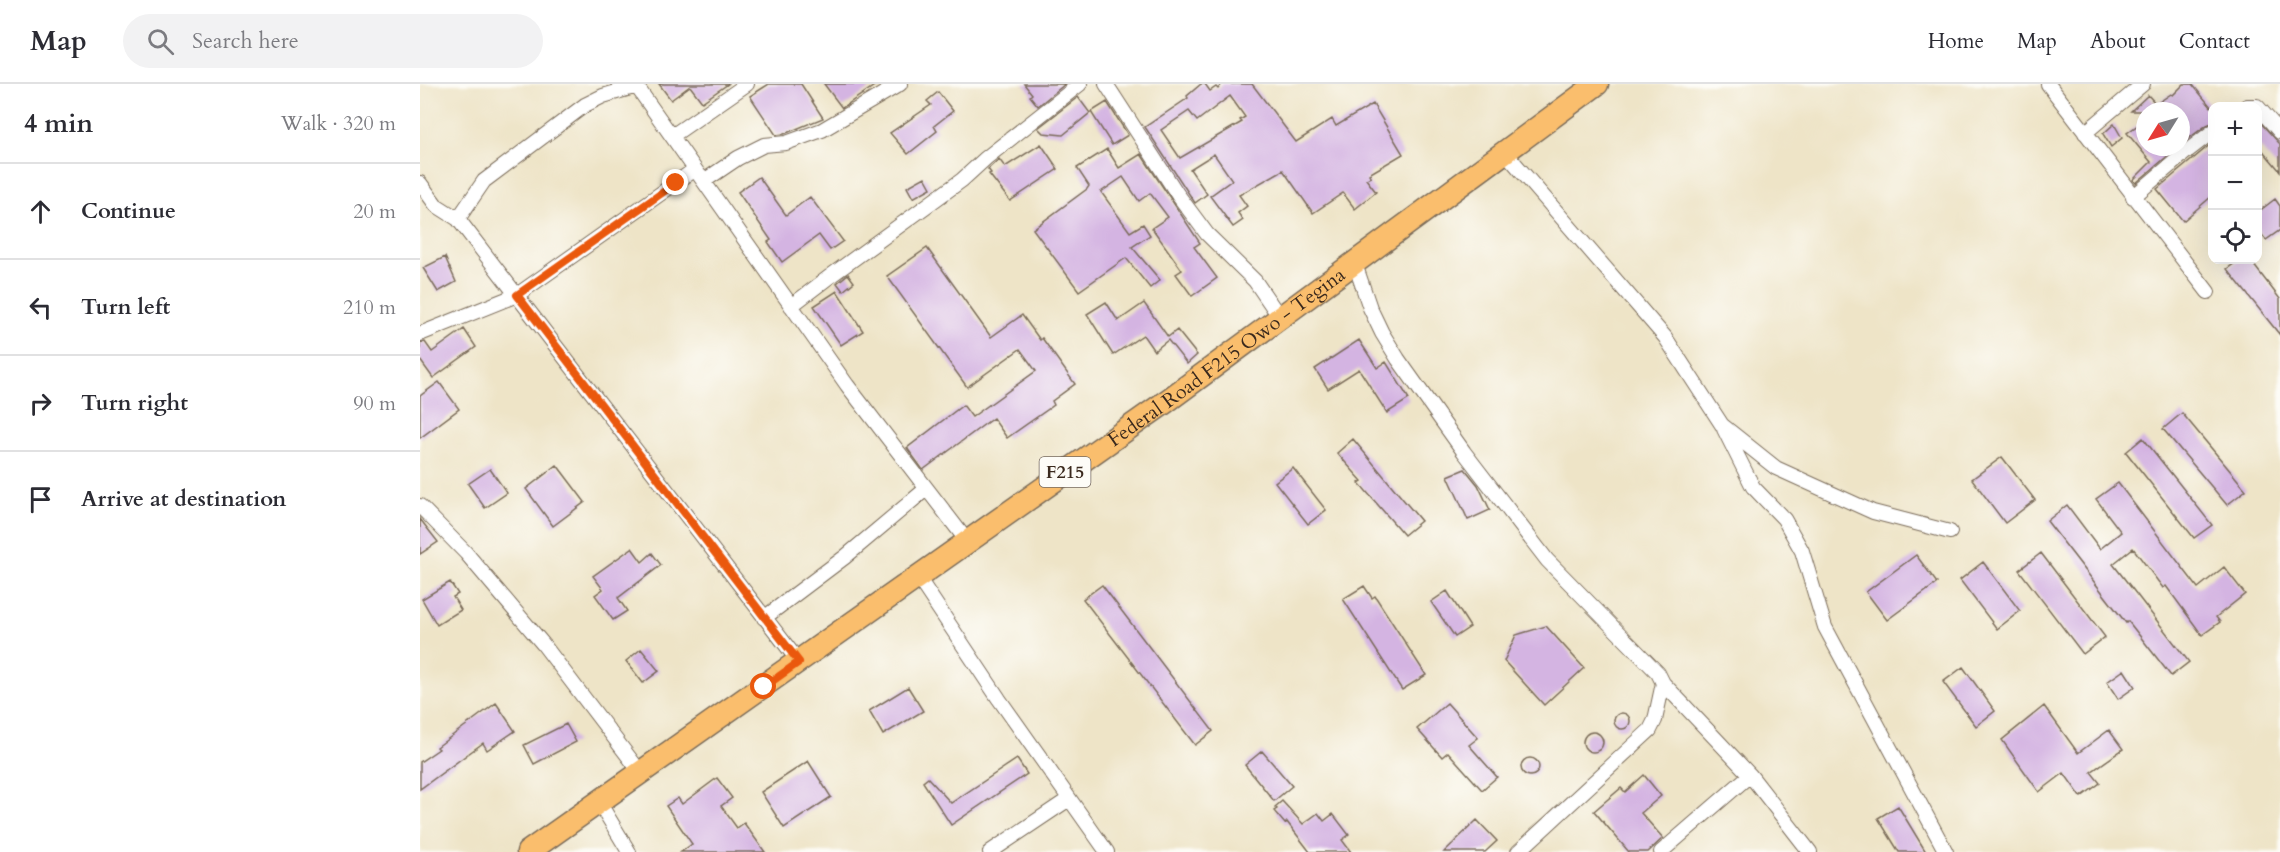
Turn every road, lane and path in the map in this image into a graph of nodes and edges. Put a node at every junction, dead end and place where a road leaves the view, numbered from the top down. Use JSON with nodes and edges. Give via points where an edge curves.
{"nodes":[{"id":1,"x":747,"y":84,"type":"edge"},
{"id":2,"x":900,"y":84,"type":"edge"},
{"id":3,"x":1080,"y":84,"type":"edge"},
{"id":4,"x":1106,"y":84,"type":"edge"},
{"id":5,"x":1597,"y":84,"type":"edge"},
{"id":6,"x":2048,"y":84,"type":"edge"},
{"id":7,"x":2143,"y":84,"type":"edge"},
{"id":8,"x":636,"y":85,"type":"edge"},
{"id":9,"x":2262,"y":111,"type":"edge"},
{"id":10,"x":2280,"y":132,"type":"edge"},
{"id":11,"x":2085,"y":133,"type":"junction"},
{"id":12,"x":2208,"y":135,"type":"edge"},
{"id":13,"x":672,"y":136,"type":"junction"},
{"id":14,"x":1504,"y":151,"type":"junction"},
{"id":15,"x":699,"y":176,"type":"junction"},
{"id":16,"x":420,"y":183,"type":"edge"},
{"id":17,"x":2133,"y":197,"type":"junction"},
{"id":18,"x":458,"y":219,"type":"junction"},
{"id":19,"x":1354,"y":261,"type":"junction"},
{"id":20,"x":2208,"y":292,"type":"dead end"},
{"id":21,"x":517,"y":295,"type":"junction"},
{"id":22,"x":791,"y":306,"type":"junction"},
{"id":23,"x":1279,"y":316,"type":"junction"},
{"id":24,"x":420,"y":334,"type":"edge"},
{"id":25,"x":1722,"y":424,"type":"junction"},
{"id":26,"x":926,"y":489,"type":"junction"},
{"id":27,"x":420,"y":506,"type":"edge"},
{"id":28,"x":1950,"y":532,"type":"dead end"},
{"id":29,"x":967,"y":541,"type":"junction"},
{"id":30,"x":917,"y":576,"type":"junction"},
{"id":31,"x":764,"y":618,"type":"junction"},
{"id":32,"x":799,"y":662,"type":"junction"},
{"id":33,"x":1663,"y":682,"type":"junction"},
{"id":34,"x":641,"y":773,"type":"junction"},
{"id":35,"x":1750,"y":775,"type":"junction"},
{"id":36,"x":1069,"y":799,"type":"junction"},
{"id":37,"x":599,"y":802,"type":"junction"},
{"id":38,"x":528,"y":852,"type":"edge"},
{"id":39,"x":629,"y":852,"type":"edge"},
{"id":40,"x":990,"y":852,"type":"edge"},
{"id":41,"x":1107,"y":852,"type":"edge"},
{"id":42,"x":1518,"y":852,"type":"edge"},
{"id":43,"x":1660,"y":852,"type":"edge"},
{"id":44,"x":1810,"y":852,"type":"edge"},
{"id":45,"x":1946,"y":852,"type":"edge"}],
"edges":[{"from":1,"to":13,"type":"street"},
{"from":2,"to":15,"type":"street","via":[[806,138],[764,145]]},
{"from":3,"to":22,"type":"street","via":[[962,180]]},
{"from":4,"to":23,"type":"street","via":[[1207,234],[1255,281]]},
{"from":5,"to":14,"type":"main road","name":"Federal Road F215 Owo - Tegina","number":"F215"},
{"from":6,"to":11,"type":"street"},
{"from":7,"to":11,"type":"street"},
{"from":8,"to":13,"type":"street"},
{"from":8,"to":18,"type":"street","via":[[585,105],[484,181]]},
{"from":9,"to":10,"type":"street"},
{"from":11,"to":17,"type":"street"},
{"from":12,"to":17,"type":"street"},
{"from":13,"to":15,"type":"street"},
{"from":14,"to":19,"type":"main road","name":"Federal Road F215 Owo - Tegina","number":"F215"},
{"from":14,"to":25,"type":"street","via":[[1665,337]]},
{"from":15,"to":21,"type":"street"},
{"from":15,"to":22,"type":"street"},
{"from":16,"to":18,"type":"street","via":[[436,206]]},
{"from":17,"to":20,"type":"street"},
{"from":18,"to":21,"type":"street"},
{"from":19,"to":23,"type":"main road","name":"Federal Road F215 Owo - Tegina","number":"F215"},
{"from":19,"to":33,"type":"street","via":[[1382,333],[1464,452],[1547,560]]},
{"from":21,"to":24,"type":"street"},
{"from":21,"to":31,"type":"street"},
{"from":22,"to":26,"type":"street"},
{"from":23,"to":29,"type":"main road","name":"Federal Road F215 Owo - Tegina","number":"F215","via":[[1167,401]]},
{"from":25,"to":28,"type":"street","via":[[1776,468],[1873,512]]},
{"from":25,"to":45,"type":"street","via":[[1753,486],[1784,519],[1802,551],[1825,627]]},
{"from":26,"to":29,"type":"street"},
{"from":26,"to":31,"type":"street"},
{"from":27,"to":34,"type":"street","via":[[466,553],[543,644]]},
{"from":29,"to":30,"type":"main road","name":"Federal Road F215 Owo - Tegina","number":"F215"},
{"from":30,"to":32,"type":"main road","name":"Federal Road F215 Owo - Tegina","number":"F215"},
{"from":30,"to":36,"type":"street"},
{"from":31,"to":32,"type":"street"},
{"from":32,"to":34,"type":"main road","name":"Federal Road F215 Owo - Tegina","number":"F215"},
{"from":33,"to":35,"type":"street"},
{"from":33,"to":42,"type":"street","via":[[1650,730]]},
{"from":34,"to":37,"type":"main road","name":"Federal Road F215 Owo - Tegina","number":"F215"},
{"from":35,"to":43,"type":"street"},
{"from":35,"to":44,"type":"street"},
{"from":36,"to":40,"type":"street"},
{"from":36,"to":41,"type":"street"},
{"from":37,"to":38,"type":"main road","name":"Federal Road F215 Owo - Tegina","number":"F215"},
{"from":37,"to":39,"type":"street"}]}
